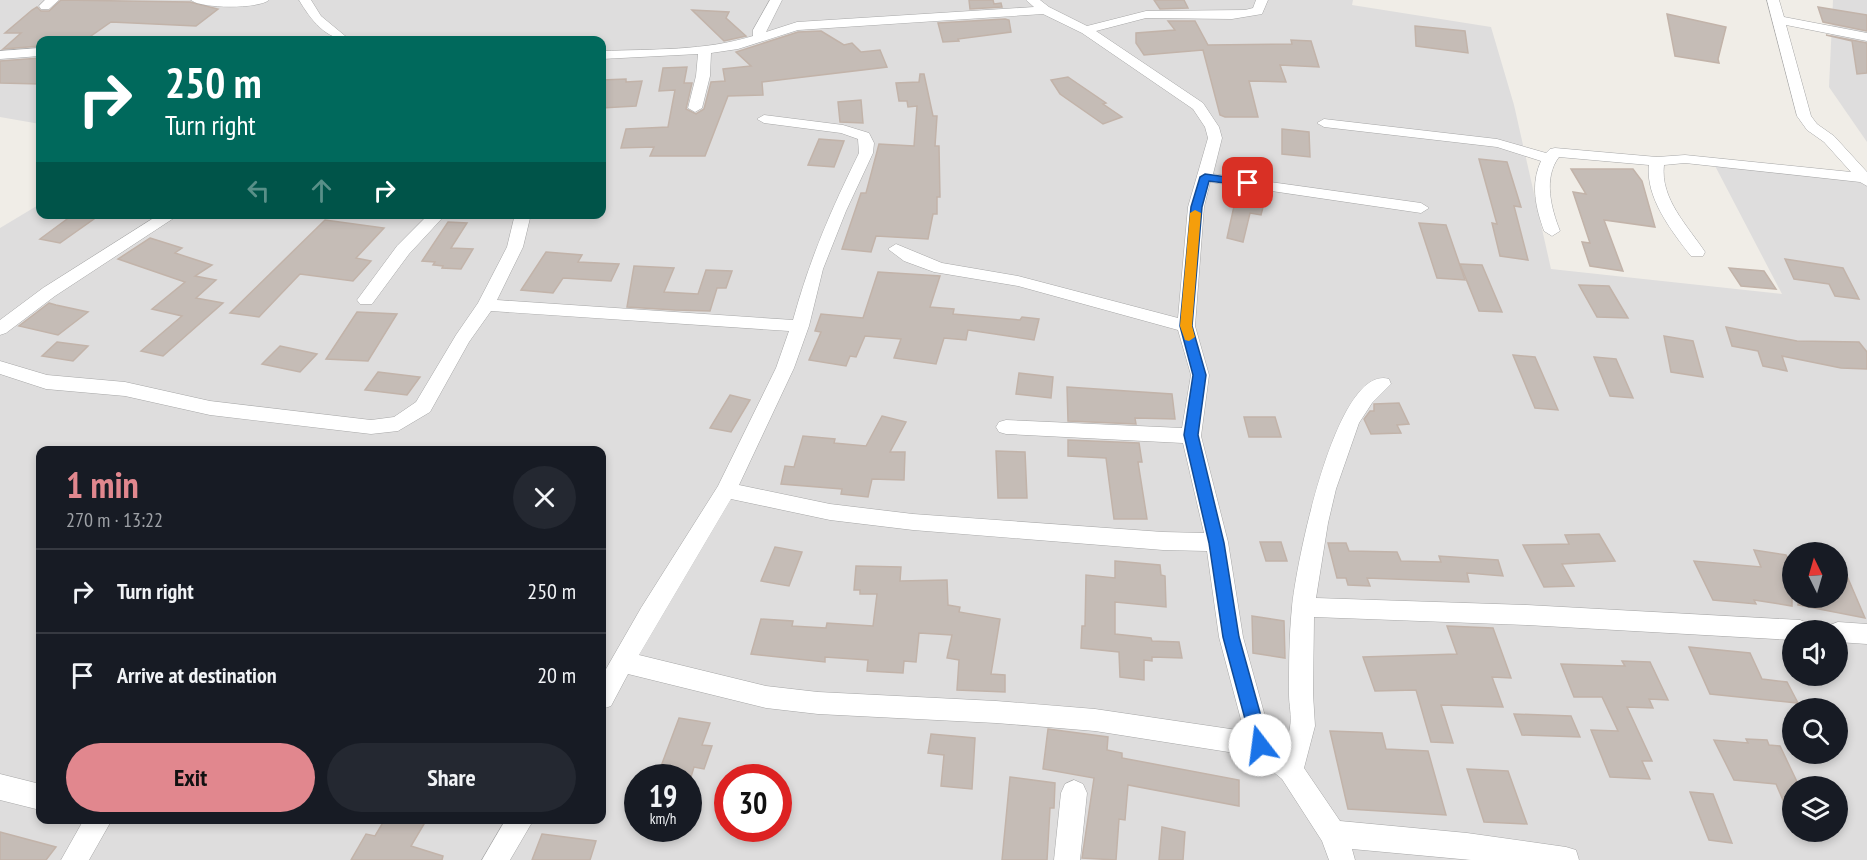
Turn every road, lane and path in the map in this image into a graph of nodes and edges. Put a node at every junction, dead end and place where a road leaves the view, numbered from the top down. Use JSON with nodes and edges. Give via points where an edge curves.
{"nodes":[{"id":1,"x":197,"y":0,"type":"edge"},
{"id":2,"x":263,"y":0,"type":"edge"},
{"id":3,"x":305,"y":0,"type":"edge"},
{"id":4,"x":776,"y":0,"type":"edge"},
{"id":5,"x":1262,"y":0,"type":"edge"},
{"id":6,"x":1773,"y":0,"type":"edge"},
{"id":7,"x":1038,"y":5,"type":"edge"},
{"id":8,"x":1778,"y":20,"type":"junction"},
{"id":9,"x":1086,"y":30,"type":"junction"},
{"id":10,"x":339,"y":36,"type":"edge"},
{"id":11,"x":760,"y":37,"type":"junction"},
{"id":12,"x":1867,"y":37,"type":"edge"},
{"id":13,"x":705,"y":50,"type":"junction"},
{"id":14,"x":36,"y":52,"type":"edge"},
{"id":15,"x":0,"y":55,"type":"edge"},
{"id":16,"x":606,"y":55,"type":"edge"},
{"id":17,"x":695,"y":108,"type":"dead end"},
{"id":18,"x":764,"y":119,"type":"dead end"},
{"id":19,"x":1324,"y":123,"type":"dead end"},
{"id":20,"x":1548,"y":159,"type":"junction"},
{"id":21,"x":1657,"y":161,"type":"junction"},
{"id":22,"x":1205,"y":177,"type":"junction"},
{"id":23,"x":1866,"y":179,"type":"edge"},
{"id":24,"x":1421,"y":208,"type":"dead end"},
{"id":25,"x":164,"y":219,"type":"edge"},
{"id":26,"x":433,"y":219,"type":"edge"},
{"id":27,"x":522,"y":219,"type":"edge"},
{"id":28,"x":1552,"y":231,"type":"dead end"},
{"id":29,"x":896,"y":249,"type":"dead end"},
{"id":30,"x":1697,"y":252,"type":"dead end"},
{"id":31,"x":366,"y":300,"type":"dead end"},
{"id":32,"x":486,"y":305,"type":"junction"},
{"id":33,"x":800,"y":326,"type":"junction"},
{"id":34,"x":1186,"y":326,"type":"junction"},
{"id":35,"x":0,"y":329,"type":"edge"},
{"id":36,"x":0,"y":367,"type":"edge"},
{"id":37,"x":1382,"y":384,"type":"dead end"},
{"id":38,"x":1006,"y":427,"type":"dead end"},
{"id":39,"x":1191,"y":435,"type":"junction"},
{"id":40,"x":726,"y":490,"type":"junction"},
{"id":41,"x":1217,"y":543,"type":"junction"},
{"id":42,"x":1303,"y":607,"type":"junction"},
{"id":43,"x":1782,"y":629,"type":"edge"},
{"id":44,"x":1848,"y":633,"type":"edge"},
{"id":45,"x":1867,"y":634,"type":"edge"},
{"id":46,"x":624,"y":662,"type":"junction"},
{"id":47,"x":606,"y":691,"type":"edge"},
{"id":48,"x":1260,"y":745,"type":"junction"},
{"id":49,"x":1291,"y":770,"type":"junction"},
{"id":50,"x":0,"y":787,"type":"edge"},
{"id":51,"x":1074,"y":794,"type":"dead end"},
{"id":52,"x":36,"y":796,"type":"edge"},
{"id":53,"x":96,"y":824,"type":"edge"},
{"id":54,"x":519,"y":824,"type":"edge"},
{"id":55,"x":1333,"y":834,"type":"junction"},
{"id":56,"x":74,"y":860,"type":"edge"},
{"id":57,"x":495,"y":860,"type":"edge"},
{"id":58,"x":1067,"y":860,"type":"edge"},
{"id":59,"x":1342,"y":860,"type":"edge"},
{"id":60,"x":1566,"y":860,"type":"edge"}],
"edges":[{"from":1,"to":2,"type":"street"},
{"from":3,"to":10,"type":"street","via":[[316,18]]},
{"from":4,"to":11,"type":"street","via":[[759,30]]},
{"from":5,"to":9,"type":"street","via":[[1258,11],[1246,14],[1153,14]]},
{"from":6,"to":8,"type":"street"},
{"from":7,"to":9,"type":"street"},
{"from":7,"to":11,"type":"street","via":[[797,26]]},
{"from":8,"to":12,"type":"street"},
{"from":8,"to":23,"type":"street","via":[[1804,116]]},
{"from":9,"to":22,"type":"street","via":[[1198,106],[1215,138]]},
{"from":11,"to":13,"type":"street"},
{"from":13,"to":16,"type":"street"},
{"from":13,"to":17,"type":"street"},
{"from":14,"to":15,"type":"street"},
{"from":18,"to":33,"type":"street","via":[[843,129],[864,136],[867,142],[866,153],[815,269]]},
{"from":19,"to":20,"type":"street","via":[[1497,143]]},
{"from":20,"to":21,"type":"street","via":[[1555,152]]},
{"from":20,"to":28,"type":"street","via":[[1542,183]]},
{"from":21,"to":23,"type":"street","via":[[1685,159]]},
{"from":21,"to":30,"type":"street","via":[[1654,170],[1666,207]]},
{"from":22,"to":24,"type":"street"},
{"from":22,"to":34,"type":"street","via":[[1196,207]]},
{"from":25,"to":35,"type":"street","via":[[49,292]]},
{"from":26,"to":31,"type":"street","via":[[403,250]]},
{"from":27,"to":32,"type":"street","via":[[515,247]]},
{"from":29,"to":34,"type":"street","via":[[935,269],[993,276],[1055,290]]},
{"from":32,"to":33,"type":"street"},
{"from":32,"to":36,"type":"street","via":[[423,407],[398,424],[371,427],[210,408],[124,389],[46,382]]},
{"from":33,"to":40,"type":"street","via":[[785,368]]},
{"from":34,"to":39,"type":"street","via":[[1200,375]]},
{"from":37,"to":42,"type":"street","via":[[1357,408],[1326,489]]},
{"from":38,"to":39,"type":"street"},
{"from":39,"to":41,"type":"street"},
{"from":40,"to":41,"type":"street","via":[[830,512],[913,522]]},
{"from":40,"to":46,"type":"street"},
{"from":41,"to":48,"type":"street","via":[[1231,637]]},
{"from":42,"to":43,"type":"street"},
{"from":42,"to":49,"type":"street","via":[[1303,726]]},
{"from":44,"to":45,"type":"street"},
{"from":46,"to":47,"type":"street"},
{"from":46,"to":48,"type":"street","via":[[766,697],[1095,720]]},
{"from":48,"to":49,"type":"street"},
{"from":49,"to":55,"type":"street"},
{"from":50,"to":52,"type":"street"},
{"from":51,"to":58,"type":"street"},
{"from":53,"to":56,"type":"street"},
{"from":54,"to":57,"type":"street"},
{"from":55,"to":59,"type":"street"},
{"from":55,"to":60,"type":"street"}]}
